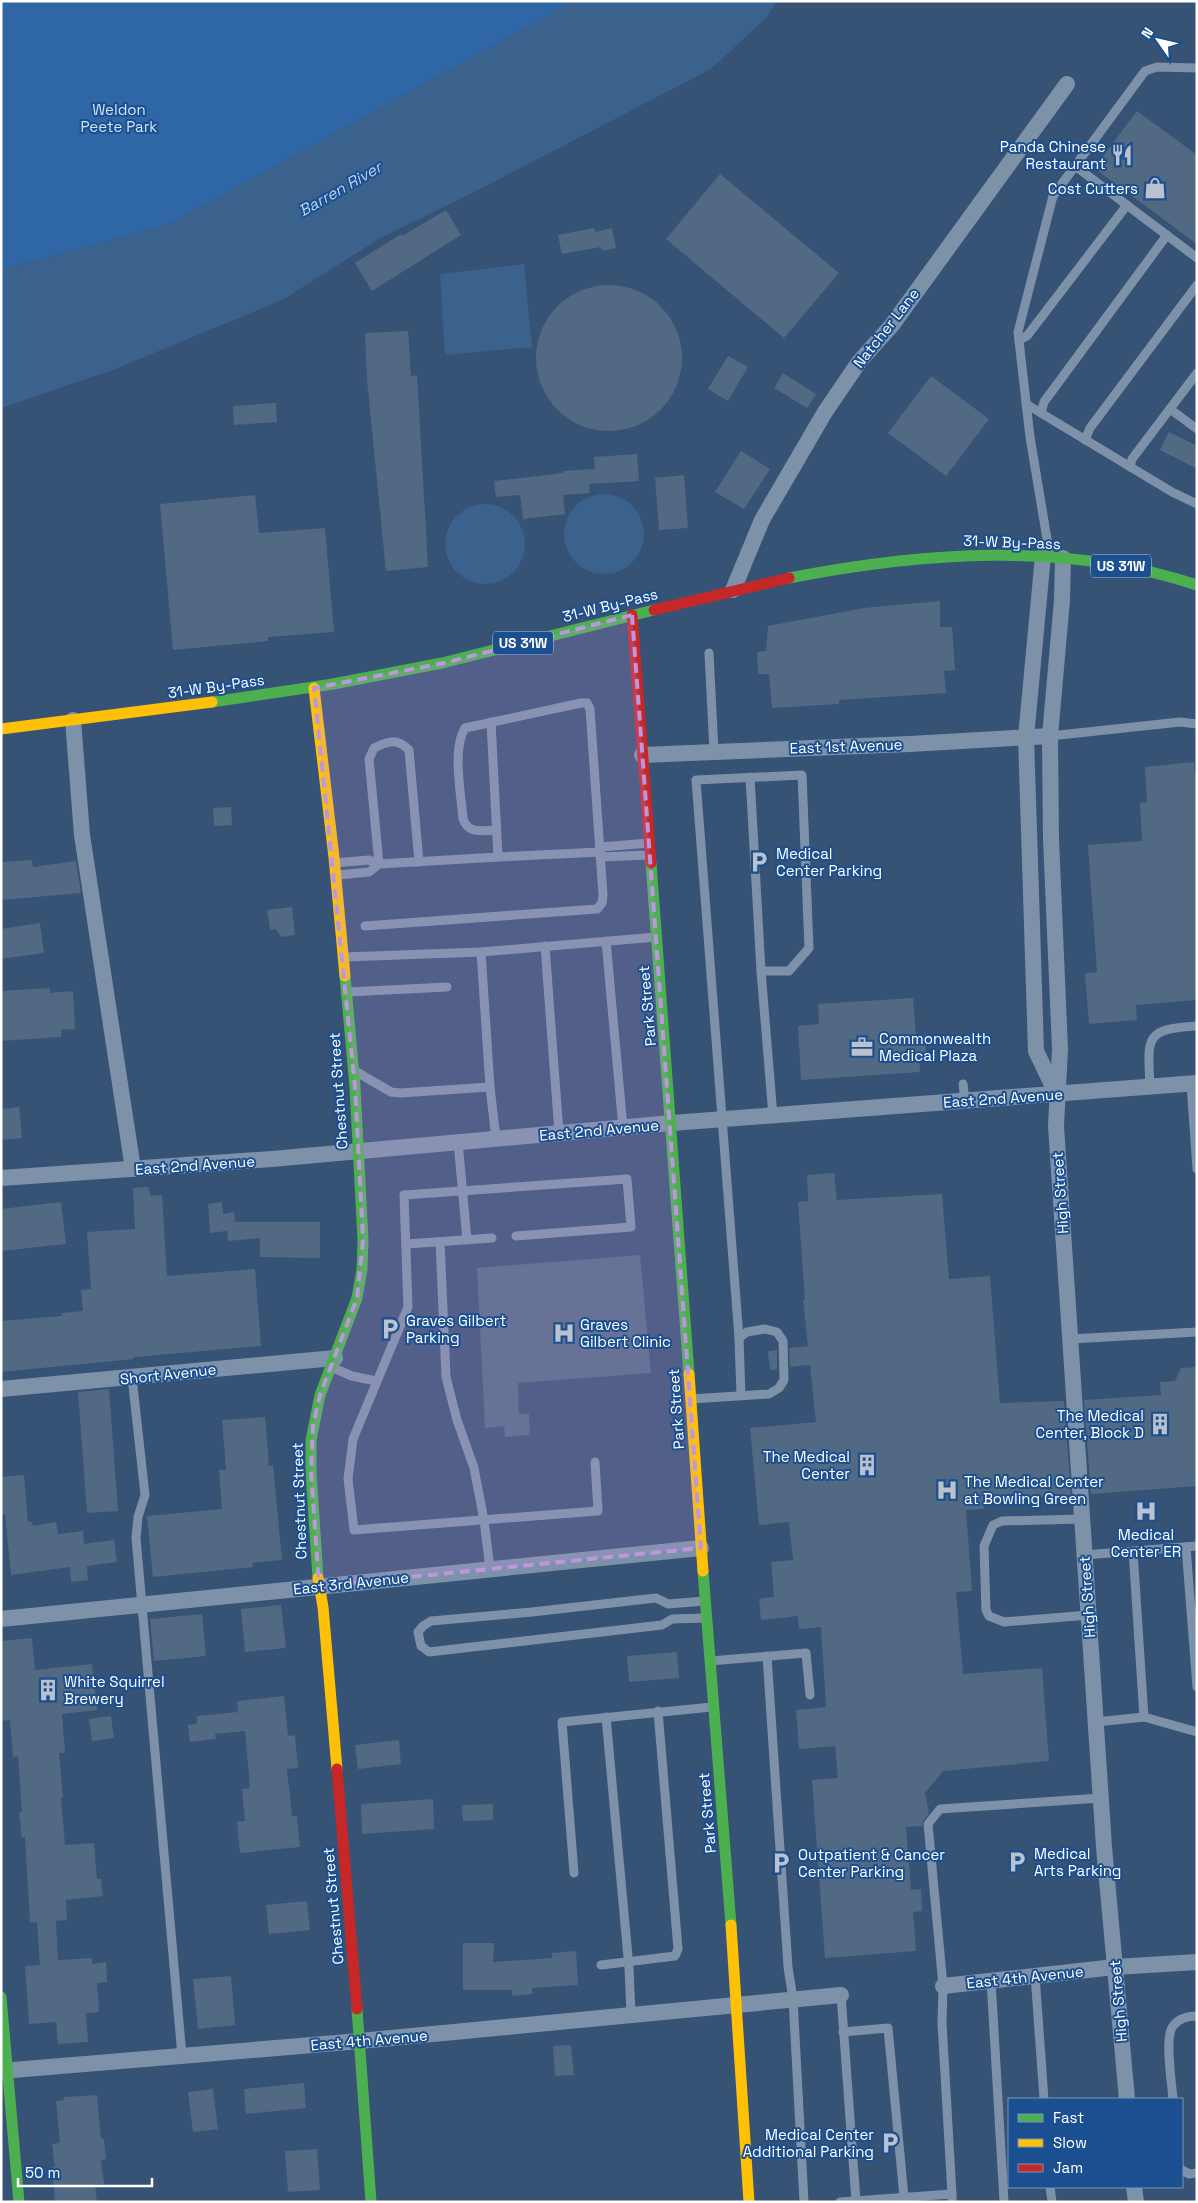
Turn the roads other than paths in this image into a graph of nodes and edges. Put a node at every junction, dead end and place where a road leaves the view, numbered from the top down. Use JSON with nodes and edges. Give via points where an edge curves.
{"nodes":[{"id":1,"x":1197,"y":68,"type":"edge"},
{"id":2,"x":1067,"y":84,"type":"dead end"},
{"id":3,"x":1075,"y":166,"type":"junction"},
{"id":4,"x":1127,"y":206,"type":"junction"},
{"id":5,"x":1166,"y":235,"type":"junction"},
{"id":6,"x":1197,"y":258,"type":"edge"},
{"id":7,"x":1197,"y":285,"type":"edge"},
{"id":8,"x":1019,"y":340,"type":"junction"},
{"id":9,"x":1197,"y":373,"type":"edge"},
{"id":10,"x":1026,"y":404,"type":"junction"},
{"id":11,"x":1170,"y":409,"type":"junction"},
{"id":12,"x":1041,"y":413,"type":"junction"},
{"id":13,"x":1197,"y":429,"type":"edge"},
{"id":14,"x":1085,"y":440,"type":"junction"},
{"id":15,"x":1130,"y":467,"type":"junction"},
{"id":16,"x":1197,"y":504,"type":"edge"},
{"id":17,"x":1052,"y":557,"type":"junction"},
{"id":18,"x":1197,"y":585,"type":"edge"},
{"id":19,"x":733,"y":590,"type":"junction"},
{"id":20,"x":632,"y":615,"type":"junction"},
{"id":21,"x":709,"y":654,"type":"dead end"},
{"id":22,"x":314,"y":688,"type":"junction"},
{"id":23,"x":1,"y":718,"type":"edge"},
{"id":24,"x":73,"y":720,"type":"junction"},
{"id":25,"x":491,"y":722,"type":"junction"},
{"id":26,"x":1197,"y":724,"type":"edge"},
{"id":27,"x":31,"y":726,"type":"junction"},
{"id":28,"x":1,"y":729,"type":"edge"},
{"id":29,"x":1050,"y":736,"type":"junction"},
{"id":30,"x":1026,"y":737,"type":"junction"},
{"id":31,"x":714,"y":752,"type":"junction"},
{"id":32,"x":642,"y":755,"type":"junction"},
{"id":33,"x":750,"y":777,"type":"junction"},
{"id":34,"x":496,"y":830,"type":"junction"},
{"id":35,"x":649,"y":842,"type":"junction"},
{"id":36,"x":600,"y":852,"type":"junction"},
{"id":37,"x":650,"y":855,"type":"junction"},
{"id":38,"x":498,"y":857,"type":"junction"},
{"id":39,"x":418,"y":862,"type":"junction"},
{"id":40,"x":334,"y":863,"type":"junction"},
{"id":41,"x":379,"y":864,"type":"junction"},
{"id":42,"x":335,"y":875,"type":"junction"},
{"id":43,"x":364,"y":926,"type":"dead end"},
{"id":44,"x":657,"y":937,"type":"junction"},
{"id":45,"x":606,"y":941,"type":"junction"},
{"id":46,"x":545,"y":946,"type":"junction"},
{"id":47,"x":481,"y":952,"type":"junction"},
{"id":48,"x":342,"y":957,"type":"junction"},
{"id":49,"x":761,"y":971,"type":"junction"},
{"id":50,"x":447,"y":987,"type":"dead end"},
{"id":51,"x":345,"y":992,"type":"junction"},
{"id":52,"x":1197,"y":1026,"type":"edge"},
{"id":53,"x":353,"y":1070,"type":"junction"},
{"id":54,"x":963,"y":1084,"type":"dead end"},
{"id":55,"x":1194,"y":1084,"type":"edge"},
{"id":56,"x":1150,"y":1087,"type":"junction"},
{"id":57,"x":490,"y":1088,"type":"junction"},
{"id":58,"x":1057,"y":1094,"type":"junction"},
{"id":59,"x":964,"y":1101,"type":"junction"},
{"id":60,"x":773,"y":1116,"type":"junction"},
{"id":61,"x":722,"y":1120,"type":"junction"},
{"id":62,"x":672,"y":1124,"type":"junction"},
{"id":63,"x":623,"y":1128,"type":"junction"},
{"id":64,"x":1196,"y":1130,"type":"edge"},
{"id":65,"x":559,"y":1133,"type":"junction"},
{"id":66,"x":496,"y":1139,"type":"junction"},
{"id":67,"x":458,"y":1142,"type":"junction"},
{"id":68,"x":358,"y":1151,"type":"junction"},
{"id":69,"x":133,"y":1169,"type":"junction"},
{"id":70,"x":1197,"y":1169,"type":"edge"},
{"id":71,"x":1,"y":1178,"type":"edge"},
{"id":72,"x":462,"y":1190,"type":"junction"},
{"id":73,"x":516,"y":1236,"type":"dead end"},
{"id":74,"x":492,"y":1238,"type":"dead end"},
{"id":75,"x":468,"y":1240,"type":"junction"},
{"id":76,"x":440,"y":1242,"type":"junction"},
{"id":77,"x":406,"y":1244,"type":"junction"},
{"id":78,"x":1197,"y":1332,"type":"edge"},
{"id":79,"x":739,"y":1338,"type":"junction"},
{"id":80,"x":1070,"y":1339,"type":"junction"},
{"id":81,"x":333,"y":1362,"type":"junction"},
{"id":82,"x":132,"y":1377,"type":"junction"},
{"id":83,"x":376,"y":1381,"type":"junction"},
{"id":84,"x":1,"y":1389,"type":"edge"},
{"id":85,"x":741,"y":1396,"type":"junction"},
{"id":86,"x":690,"y":1399,"type":"junction"},
{"id":87,"x":595,"y":1462,"type":"dead end"},
{"id":88,"x":1082,"y":1519,"type":"junction"},
{"id":89,"x":484,"y":1520,"type":"junction"},
{"id":90,"x":1197,"y":1546,"type":"edge"},
{"id":91,"x":1186,"y":1547,"type":"junction"},
{"id":92,"x":701,"y":1548,"type":"junction"},
{"id":93,"x":1133,"y":1551,"type":"junction"},
{"id":94,"x":1084,"y":1554,"type":"junction"},
{"id":95,"x":490,"y":1569,"type":"junction"},
{"id":96,"x":319,"y":1586,"type":"junction"},
{"id":97,"x":705,"y":1601,"type":"junction"},
{"id":98,"x":143,"y":1604,"type":"junction"},
{"id":99,"x":1089,"y":1615,"type":"junction"},
{"id":100,"x":706,"y":1618,"type":"junction"},
{"id":101,"x":1,"y":1619,"type":"edge"},
{"id":102,"x":768,"y":1656,"type":"junction"},
{"id":103,"x":710,"y":1661,"type":"junction"},
{"id":104,"x":1197,"y":1687,"type":"edge"},
{"id":105,"x":810,"y":1695,"type":"dead end"},
{"id":106,"x":713,"y":1707,"type":"junction"},
{"id":107,"x":658,"y":1711,"type":"junction"},
{"id":108,"x":606,"y":1717,"type":"junction"},
{"id":109,"x":1144,"y":1717,"type":"junction"},
{"id":110,"x":1096,"y":1722,"type":"junction"},
{"id":111,"x":1197,"y":1726,"type":"edge"},
{"id":112,"x":1196,"y":1732,"type":"edge"},
{"id":113,"x":1101,"y":1798,"type":"junction"},
{"id":114,"x":574,"y":1873,"type":"dead end"},
{"id":115,"x":1197,"y":1962,"type":"edge"},
{"id":116,"x":629,"y":1963,"type":"junction"},
{"id":117,"x":601,"y":1965,"type":"dead end"},
{"id":118,"x":1115,"y":1967,"type":"junction"},
{"id":119,"x":1035,"y":1975,"type":"junction"},
{"id":120,"x":991,"y":1980,"type":"junction"},
{"id":121,"x":943,"y":1986,"type":"junction"},
{"id":122,"x":841,"y":1995,"type":"joint"},
{"id":123,"x":1,"y":1997,"type":"edge"},
{"id":124,"x":793,"y":1999,"type":"junction"},
{"id":125,"x":737,"y":2004,"type":"junction"},
{"id":126,"x":631,"y":2014,"type":"junction"},
{"id":127,"x":1197,"y":2016,"type":"edge"},
{"id":128,"x":843,"y":2032,"type":"junction"},
{"id":129,"x":360,"y":2041,"type":"junction"},
{"id":130,"x":182,"y":2056,"type":"junction"},
{"id":131,"x":4,"y":2071,"type":"edge"},
{"id":132,"x":1044,"y":2098,"type":"edge"},
{"id":133,"x":1127,"y":2098,"type":"edge"},
{"id":134,"x":1173,"y":2098,"type":"edge"},
{"id":135,"x":1183,"y":2170,"type":"edge"},
{"id":136,"x":1197,"y":2173,"type":"edge"},
{"id":137,"x":1050,"y":2188,"type":"edge"},
{"id":138,"x":1134,"y":2188,"type":"edge"},
{"id":139,"x":904,"y":2197,"type":"junction"},
{"id":140,"x":952,"y":2198,"type":"edge"},
{"id":141,"x":856,"y":2201,"type":"edge"},
{"id":142,"x":19,"y":2202,"type":"edge"},
{"id":143,"x":371,"y":2202,"type":"edge"},
{"id":144,"x":749,"y":2202,"type":"edge"},
{"id":145,"x":804,"y":2202,"type":"edge"},
{"id":146,"x":840,"y":2202,"type":"edge"},
{"id":147,"x":1004,"y":2202,"type":"edge"},
{"id":148,"x":1052,"y":2202,"type":"edge"},
{"id":149,"x":1136,"y":2202,"type":"edge"}],
"edges":[{"from":1,"to":3,"type":"lane","via":[[1157,68],[1145,72]]},
{"from":2,"to":19,"type":"street","name":"Natcher Lane","via":[[825,412],[762,520]]},
{"from":3,"to":4,"type":"lane"},
{"from":3,"to":8,"type":"lane","via":[[1053,196],[1018,332]]},
{"from":4,"to":5,"type":"lane"},
{"from":4,"to":8,"type":"lane","via":[[1028,336]]},
{"from":5,"to":6,"type":"lane"},
{"from":5,"to":12,"type":"lane","via":[[1044,402]]},
{"from":7,"to":14,"type":"lane","via":[[1090,428]]},
{"from":8,"to":10,"type":"lane"},
{"from":9,"to":11,"type":"lane"},
{"from":10,"to":12,"type":"lane"},
{"from":10,"to":17,"type":"lane"},
{"from":11,"to":13,"type":"lane"},
{"from":11,"to":15,"type":"lane","via":[[1132,459]]},
{"from":12,"to":14,"type":"lane"},
{"from":14,"to":15,"type":"lane"},
{"from":15,"to":16,"type":"lane"},
{"from":17,"to":18,"type":"street","name":"31-W By-Pass","number":"US 31W","via":[[1124,566]]},
{"from":17,"to":19,"type":"street","name":"31-W By-Pass","number":"US 31W","via":[[971,554],[908,558],[836,568]]},
{"from":17,"to":29,"type":"street","name":"High Street","via":[[1062,600]]},
{"from":17,"to":30,"type":"street"},
{"from":19,"to":20,"type":"street","name":"31-W By-Pass","number":"US 31W"},
{"from":20,"to":22,"type":"street","name":"31-W By-Pass","number":"US 31W","via":[[444,662]]},
{"from":20,"to":32,"type":"street","name":"Park Street"},
{"from":21,"to":31,"type":"lane"},
{"from":22,"to":24,"type":"street","name":"31-W By-Pass","number":"US 31W"},
{"from":22,"to":40,"type":"street","name":"Chestnut Street"},
{"from":23,"to":27,"type":"street"},
{"from":24,"to":27,"type":"street","name":"31-W By-Pass","number":"US 31W"},
{"from":24,"to":69,"type":"street","via":[[82,836]]},
{"from":25,"to":34,"type":"lane"},
{"from":25,"to":34,"type":"lane","via":[[465,728],[459,748],[466,826],[472,830]]},
{"from":25,"to":36,"type":"lane","via":[[581,702],[587,704],[590,709]]},
{"from":26,"to":29,"type":"lane","via":[[1180,722]]},
{"from":27,"to":28,"type":"street","name":"31-W By-Pass","number":"US 31W"},
{"from":29,"to":30,"type":"street","name":"East 1st Avenue"},
{"from":29,"to":58,"type":"street","name":"High Street","via":[[1060,1049]]},
{"from":30,"to":31,"type":"street","name":"East 1st Avenue"},
{"from":30,"to":58,"type":"street","via":[[1036,1051]]},
{"from":31,"to":32,"type":"street","name":"East 1st Avenue"},
{"from":32,"to":35,"type":"street","name":"Park Street"},
{"from":33,"to":49,"type":"lane"},
{"from":33,"to":49,"type":"lane","via":[[802,775],[809,948],[789,971]]},
{"from":33,"to":61,"type":"lane","via":[[696,780]]},
{"from":34,"to":38,"type":"lane"},
{"from":35,"to":36,"type":"lane"},
{"from":35,"to":37,"type":"street","name":"Park Street"},
{"from":36,"to":37,"type":"lane"},
{"from":36,"to":38,"type":"lane"},
{"from":36,"to":43,"type":"lane","via":[[603,895],[598,910]]},
{"from":37,"to":44,"type":"street","name":"Park Street"},
{"from":38,"to":39,"type":"lane"},
{"from":39,"to":41,"type":"lane"},
{"from":39,"to":41,"type":"lane","via":[[409,750],[394,741],[374,748],[369,759]]},
{"from":40,"to":41,"type":"lane","via":[[368,860]]},
{"from":40,"to":42,"type":"street","name":"Chestnut Street"},
{"from":41,"to":42,"type":"lane","via":[[368,872]]},
{"from":42,"to":48,"type":"street","name":"Chestnut Street"},
{"from":44,"to":45,"type":"lane"},
{"from":44,"to":62,"type":"street","name":"Park Street"},
{"from":45,"to":46,"type":"lane"},
{"from":45,"to":63,"type":"lane"},
{"from":46,"to":47,"type":"lane"},
{"from":46,"to":65,"type":"lane"},
{"from":47,"to":48,"type":"lane"},
{"from":47,"to":57,"type":"lane"},
{"from":48,"to":51,"type":"street","name":"Chestnut Street"},
{"from":49,"to":60,"type":"lane"},
{"from":50,"to":51,"type":"lane"},
{"from":51,"to":53,"type":"street","name":"Chestnut Street"},
{"from":52,"to":56,"type":"lane","via":[[1171,1027],[1152,1037],[1148,1048]]},
{"from":53,"to":57,"type":"lane","via":[[392,1092]]},
{"from":53,"to":68,"type":"street","name":"Chestnut Street"},
{"from":54,"to":59,"type":"lane"},
{"from":55,"to":56,"type":"street","name":"East 2nd Avenue"},
{"from":55,"to":64,"type":"lane"},
{"from":56,"to":58,"type":"street","name":"East 2nd Avenue"},
{"from":57,"to":66,"type":"lane"},
{"from":58,"to":59,"type":"street","name":"East 2nd Avenue"},
{"from":58,"to":80,"type":"street","name":"High Street","via":[[1056,1126]]},
{"from":59,"to":60,"type":"street","name":"East 2nd Avenue"},
{"from":60,"to":61,"type":"street","name":"East 2nd Avenue"},
{"from":61,"to":62,"type":"street","name":"East 2nd Avenue"},
{"from":61,"to":79,"type":"lane"},
{"from":62,"to":63,"type":"street","name":"East 2nd Avenue"},
{"from":62,"to":86,"type":"street","name":"Park Street"},
{"from":63,"to":65,"type":"street","name":"East 2nd Avenue"},
{"from":64,"to":70,"type":"lane"},
{"from":65,"to":66,"type":"street","name":"East 2nd Avenue"},
{"from":66,"to":67,"type":"street","name":"East 2nd Avenue"},
{"from":67,"to":68,"type":"street","name":"East 2nd Avenue"},
{"from":67,"to":72,"type":"lane"},
{"from":68,"to":69,"type":"street","name":"East 2nd Avenue"},
{"from":68,"to":81,"type":"street","name":"Chestnut Street","via":[[363,1240],[360,1284]]},
{"from":69,"to":71,"type":"street","name":"East 2nd Avenue"},
{"from":72,"to":73,"type":"lane","via":[[627,1179],[631,1226]]},
{"from":72,"to":75,"type":"lane"},
{"from":72,"to":77,"type":"lane","via":[[404,1195]]},
{"from":74,"to":75,"type":"lane"},
{"from":75,"to":76,"type":"lane"},
{"from":76,"to":77,"type":"lane"},
{"from":76,"to":89,"type":"lane","via":[[446,1377],[474,1468]]},
{"from":77,"to":83,"type":"lane","via":[[408,1306]]},
{"from":78,"to":80,"type":"lane"},
{"from":79,"to":85,"type":"lane"},
{"from":79,"to":85,"type":"lane","via":[[747,1332],[765,1329],[777,1332],[783,1341],[784,1380],[779,1388],[769,1394]]},
{"from":80,"to":88,"type":"street","name":"High Street"},
{"from":81,"to":82,"type":"street","name":"Short Avenue"},
{"from":81,"to":83,"type":"lane","via":[[352,1376]]},
{"from":81,"to":96,"type":"street","name":"Chestnut Street","via":[[316,1409],[311,1440]]},
{"from":82,"to":84,"type":"street","name":"Short Avenue"},
{"from":82,"to":98,"type":"lane","via":[[145,1495],[138,1516],[136,1538]]},
{"from":83,"to":89,"type":"lane","via":[[353,1439],[348,1479],[354,1530]]},
{"from":85,"to":86,"type":"lane"},
{"from":86,"to":92,"type":"street","name":"Park Street"},
{"from":87,"to":89,"type":"lane","via":[[598,1511]]},
{"from":88,"to":94,"type":"street","name":"High Street"},
{"from":88,"to":99,"type":"lane","via":[[1002,1521],[993,1525],[984,1546],[986,1610],[990,1616],[1004,1622]]},
{"from":89,"to":95,"type":"lane"},
{"from":90,"to":91,"type":"lane"},
{"from":91,"to":93,"type":"lane"},
{"from":91,"to":104,"type":"lane"},
{"from":92,"to":95,"type":"street","name":"East 3rd Avenue"},
{"from":92,"to":97,"type":"street","name":"Park Street"},
{"from":93,"to":94,"type":"lane"},
{"from":93,"to":109,"type":"lane"},
{"from":94,"to":99,"type":"street","name":"High Street"},
{"from":95,"to":96,"type":"street","name":"East 3rd Avenue"},
{"from":96,"to":98,"type":"street","name":"East 3rd Avenue"},
{"from":96,"to":129,"type":"street","name":"Chestnut Street"},
{"from":97,"to":100,"type":"street","name":"Park Street"},
{"from":97,"to":100,"type":"lane","via":[[668,1604],[656,1598],[431,1621],[418,1632],[421,1646],[429,1652],[662,1625],[672,1619]]},
{"from":98,"to":101,"type":"street","name":"East 3rd Avenue"},
{"from":98,"to":130,"type":"lane"},
{"from":99,"to":110,"type":"street","name":"High Street"},
{"from":100,"to":103,"type":"street","name":"Park Street"},
{"from":102,"to":103,"type":"lane"},
{"from":102,"to":105,"type":"lane","via":[[806,1653]]},
{"from":102,"to":124,"type":"lane","via":[[788,1966]]},
{"from":103,"to":106,"type":"street","name":"Park Street"},
{"from":106,"to":107,"type":"lane"},
{"from":106,"to":125,"type":"street","name":"Park Street"},
{"from":107,"to":108,"type":"lane"},
{"from":107,"to":116,"type":"lane","via":[[678,1949],[675,1956]]},
{"from":108,"to":114,"type":"lane","via":[[562,1722]]},
{"from":108,"to":116,"type":"lane"},
{"from":109,"to":110,"type":"lane"},
{"from":109,"to":112,"type":"lane"},
{"from":110,"to":113,"type":"street","name":"High Street"},
{"from":111,"to":112,"type":"lane"},
{"from":113,"to":118,"type":"street","name":"High Street"},
{"from":113,"to":121,"type":"lane","via":[[940,1809],[928,1824]]},
{"from":115,"to":118,"type":"street","name":"East 4th Avenue"},
{"from":116,"to":117,"type":"lane"},
{"from":116,"to":126,"type":"lane"},
{"from":118,"to":119,"type":"street","name":"East 4th Avenue"},
{"from":118,"to":133,"type":"street","name":"High Street"},
{"from":119,"to":120,"type":"street","name":"East 4th Avenue"},
{"from":119,"to":132,"type":"lane"},
{"from":120,"to":121,"type":"street","name":"East 4th Avenue"},
{"from":120,"to":147,"type":"lane"},
{"from":121,"to":140,"type":"lane","via":[[942,2023]]},
{"from":122,"to":124,"type":"street","name":"East 4th Avenue"},
{"from":122,"to":128,"type":"lane"},
{"from":123,"to":131,"type":"street"},
{"from":124,"to":125,"type":"street","name":"East 4th Avenue"},
{"from":124,"to":145,"type":"lane"},
{"from":125,"to":126,"type":"street","name":"East 4th Avenue"},
{"from":125,"to":144,"type":"street","name":"Park Street"},
{"from":126,"to":129,"type":"street","name":"East 4th Avenue"},
{"from":127,"to":134,"type":"lane","via":[[1185,2017],[1172,2026],[1169,2039]]},
{"from":128,"to":139,"type":"lane","via":[[888,2028]]},
{"from":128,"to":141,"type":"lane"},
{"from":129,"to":130,"type":"street","name":"East 4th Avenue"},
{"from":129,"to":143,"type":"street","name":"Chestnut Street"},
{"from":130,"to":131,"type":"street","name":"East 4th Avenue"},
{"from":131,"to":142,"type":"street"},
{"from":135,"to":136,"type":"lane"},
{"from":137,"to":148,"type":"lane"},
{"from":138,"to":149,"type":"street"},
{"from":139,"to":140,"type":"lane"},
{"from":139,"to":141,"type":"lane"},
{"from":141,"to":146,"type":"lane"}]}
